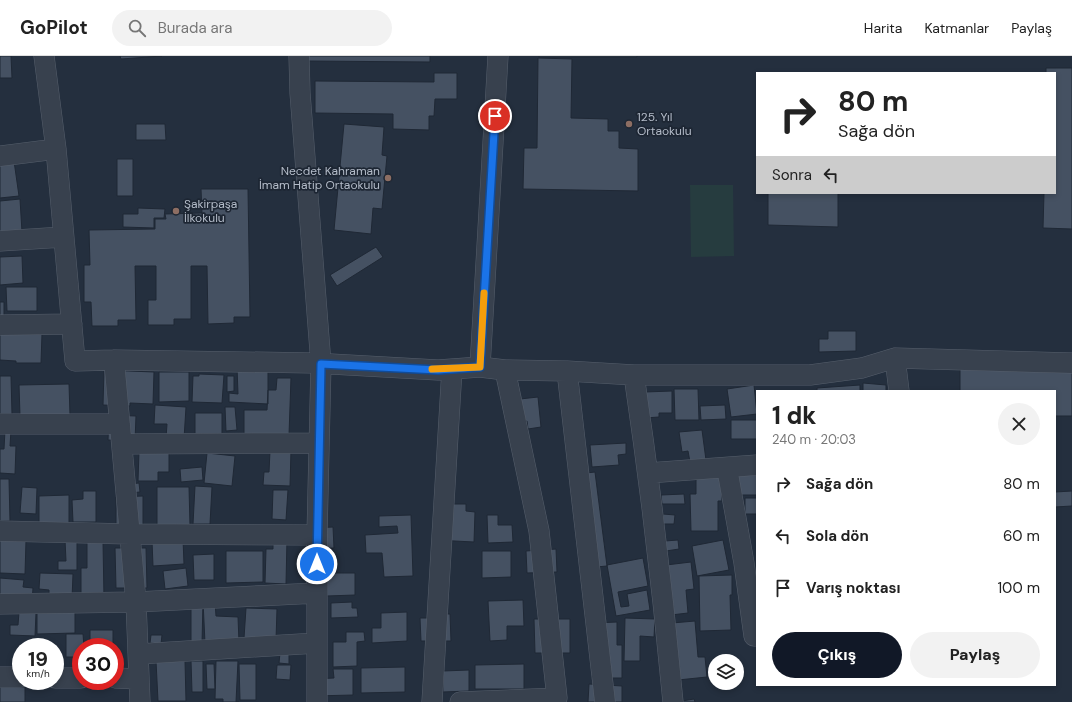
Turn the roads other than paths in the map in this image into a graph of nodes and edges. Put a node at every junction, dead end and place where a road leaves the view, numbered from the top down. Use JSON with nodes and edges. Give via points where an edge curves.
{"nodes":[{"id":1,"x":44,"y":56,"type":"edge"},
{"id":2,"x":299,"y":56,"type":"edge"},
{"id":3,"x":498,"y":56,"type":"edge"},
{"id":4,"x":56,"y":149,"type":"junction"},
{"id":5,"x":0,"y":156,"type":"edge"},
{"id":6,"x":63,"y":236,"type":"junction"},
{"id":7,"x":0,"y":240,"type":"edge"},
{"id":8,"x":72,"y":324,"type":"junction"},
{"id":9,"x":0,"y":325,"type":"edge"},
{"id":10,"x":895,"y":358,"type":"junction"},
{"id":11,"x":114,"y":360,"type":"junction"},
{"id":12,"x":1072,"y":363,"type":"edge"},
{"id":13,"x":321,"y":364,"type":"junction"},
{"id":14,"x":480,"y":367,"type":"junction"},
{"id":15,"x":452,"y":369,"type":"junction"},
{"id":16,"x":505,"y":370,"type":"junction"},
{"id":17,"x":567,"y":371,"type":"junction"},
{"id":18,"x":634,"y":375,"type":"junction"},
{"id":19,"x":900,"y":390,"type":"edge"},
{"id":20,"x":0,"y":424,"type":"edge"},
{"id":21,"x":120,"y":424,"type":"junction"},
{"id":22,"x":319,"y":443,"type":"junction"},
{"id":23,"x":122,"y":444,"type":"junction"},
{"id":24,"x":756,"y":466,"type":"edge"},
{"id":25,"x":728,"y":468,"type":"junction"},
{"id":26,"x":648,"y":473,"type":"junction"},
{"id":27,"x":0,"y":531,"type":"edge"},
{"id":28,"x":130,"y":534,"type":"junction"},
{"id":29,"x":317,"y":535,"type":"junction"},
{"id":30,"x":751,"y":562,"type":"edge"},
{"id":31,"x":317,"y":593,"type":"junction"},
{"id":32,"x":136,"y":602,"type":"junction"},
{"id":33,"x":0,"y":604,"type":"edge"},
{"id":34,"x":756,"y":636,"type":"edge"},
{"id":35,"x":317,"y":643,"type":"junction"},
{"id":36,"x":139,"y":654,"type":"junction"},
{"id":37,"x":0,"y":677,"type":"edge"},
{"id":38,"x":12,"y":677,"type":"edge"},
{"id":39,"x":124,"y":678,"type":"edge"},
{"id":40,"x":139,"y":679,"type":"junction"},
{"id":41,"x":140,"y":702,"type":"edge"},
{"id":42,"x":317,"y":702,"type":"edge"},
{"id":43,"x":432,"y":702,"type":"edge"},
{"id":44,"x":460,"y":702,"type":"edge"},
{"id":45,"x":605,"y":702,"type":"edge"},
{"id":46,"x":673,"y":702,"type":"edge"}],
"edges":[{"from":1,"to":4,"type":"street"},
{"from":2,"to":13,"type":"street"},
{"from":3,"to":14,"type":"street"},
{"from":4,"to":5,"type":"street"},
{"from":4,"to":6,"type":"street"},
{"from":6,"to":7,"type":"street"},
{"from":6,"to":8,"type":"street"},
{"from":8,"to":9,"type":"street"},
{"from":8,"to":11,"type":"street","via":[[75,361]]},
{"from":10,"to":12,"type":"street"},
{"from":10,"to":18,"type":"street","via":[[862,368],[810,375]]},
{"from":10,"to":19,"type":"street"},
{"from":11,"to":13,"type":"street"},
{"from":11,"to":21,"type":"street"},
{"from":13,"to":15,"type":"street"},
{"from":13,"to":22,"type":"street"},
{"from":14,"to":15,"type":"street"},
{"from":14,"to":16,"type":"street"},
{"from":15,"to":43,"type":"street"},
{"from":16,"to":17,"type":"street"},
{"from":16,"to":44,"type":"street","via":[[538,531],[556,698]]},
{"from":17,"to":18,"type":"street"},
{"from":17,"to":45,"type":"street"},
{"from":18,"to":26,"type":"street"},
{"from":20,"to":21,"type":"street"},
{"from":21,"to":23,"type":"street"},
{"from":22,"to":23,"type":"street"},
{"from":22,"to":29,"type":"street"},
{"from":23,"to":28,"type":"street"},
{"from":24,"to":25,"type":"street"},
{"from":25,"to":26,"type":"street"},
{"from":25,"to":30,"type":"street"},
{"from":26,"to":46,"type":"street"},
{"from":27,"to":28,"type":"street"},
{"from":28,"to":29,"type":"street"},
{"from":28,"to":32,"type":"street"},
{"from":29,"to":31,"type":"street"},
{"from":30,"to":34,"type":"street"},
{"from":31,"to":32,"type":"street"},
{"from":31,"to":35,"type":"street"},
{"from":32,"to":33,"type":"street"},
{"from":32,"to":36,"type":"street"},
{"from":35,"to":36,"type":"street"},
{"from":35,"to":42,"type":"street"},
{"from":36,"to":40,"type":"street"},
{"from":37,"to":38,"type":"street"},
{"from":39,"to":40,"type":"street"},
{"from":40,"to":41,"type":"street"}]}
